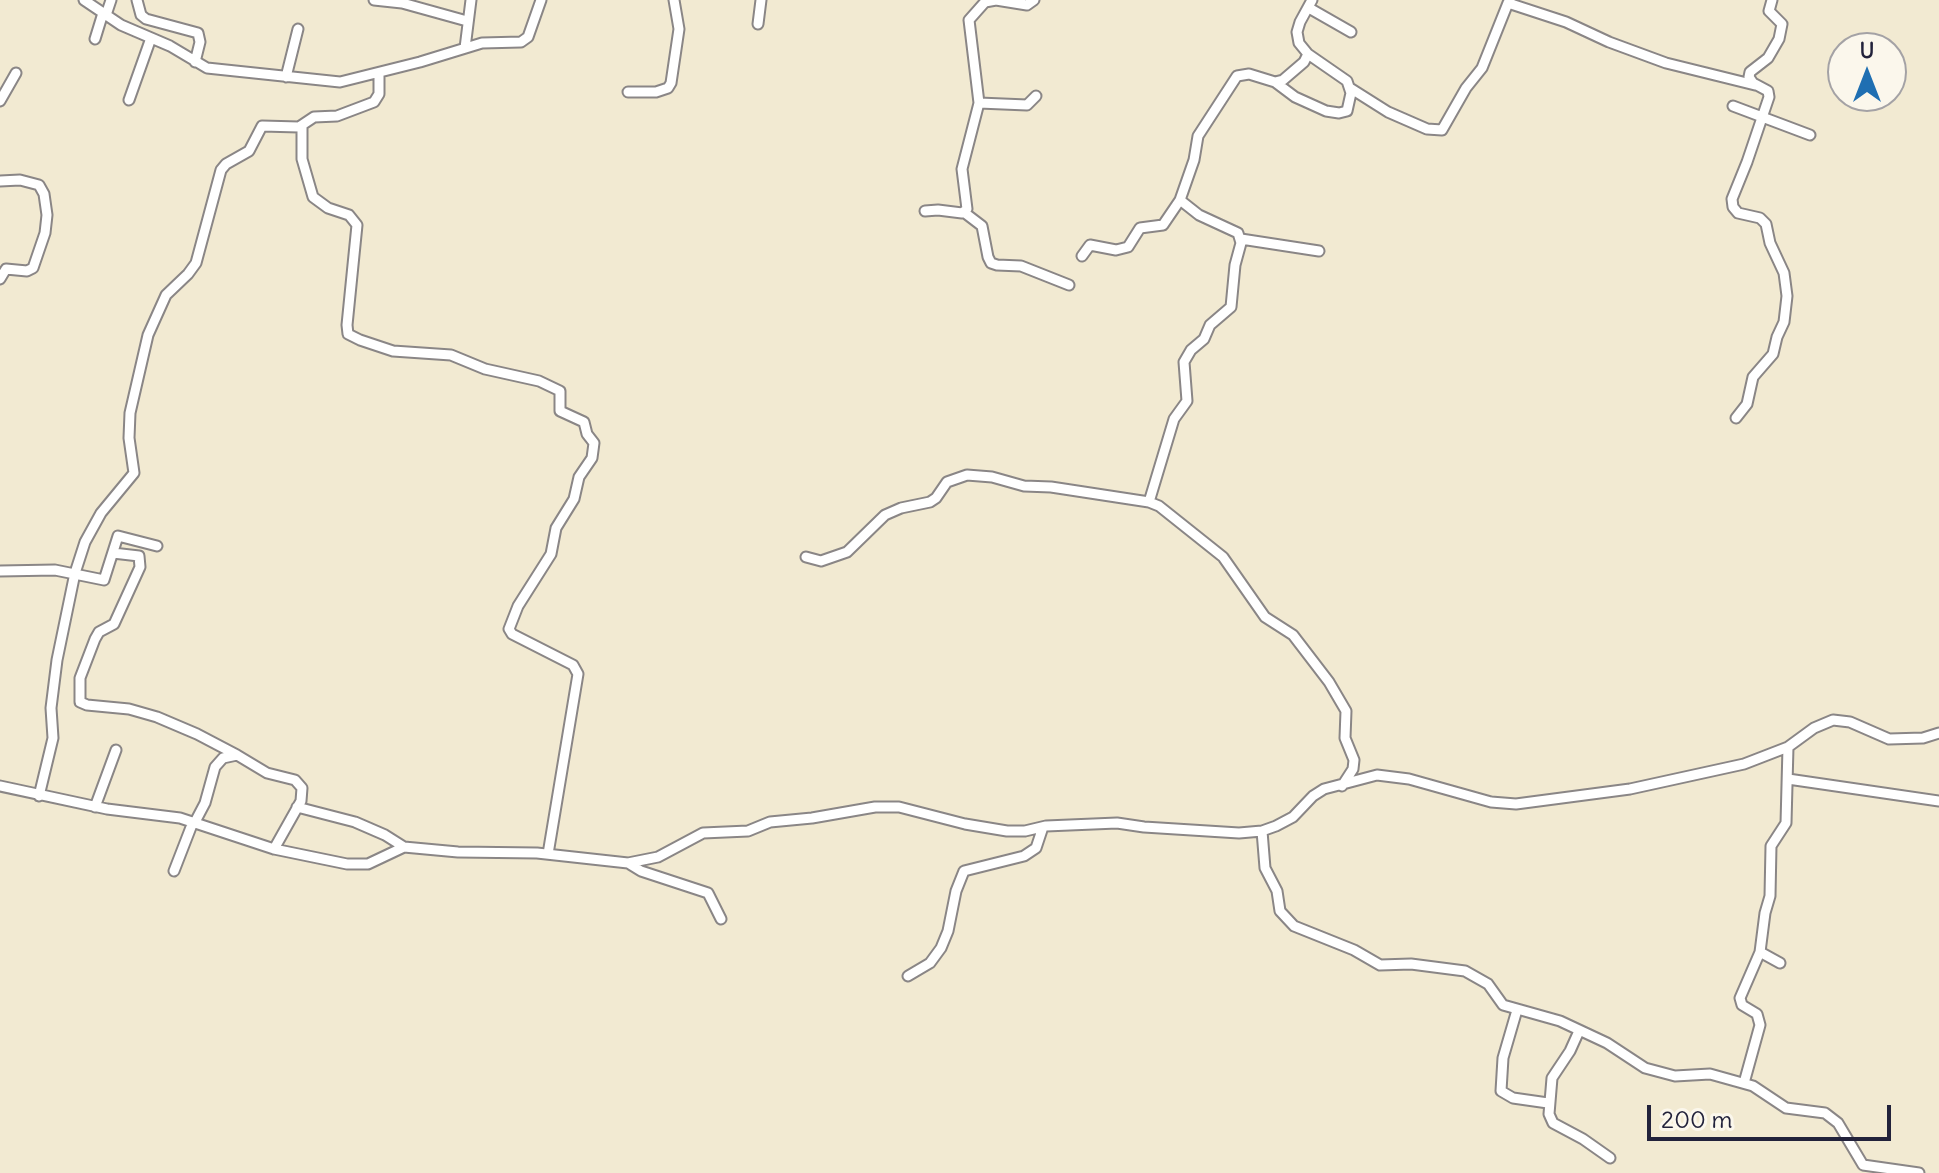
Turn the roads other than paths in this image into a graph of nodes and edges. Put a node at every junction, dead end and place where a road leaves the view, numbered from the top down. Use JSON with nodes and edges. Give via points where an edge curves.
{"nodes":[{"id":1,"x":84,"y":0,"type":"edge"},
{"id":2,"x":111,"y":0,"type":"edge"},
{"id":3,"x":137,"y":0,"type":"edge"},
{"id":4,"x":374,"y":0,"type":"edge"},
{"id":5,"x":471,"y":0,"type":"edge"},
{"id":6,"x":541,"y":0,"type":"edge"},
{"id":7,"x":674,"y":0,"type":"edge"},
{"id":8,"x":761,"y":0,"type":"edge"},
{"id":9,"x":1034,"y":0,"type":"edge"},
{"id":10,"x":1772,"y":0,"type":"edge"},
{"id":11,"x":1509,"y":2,"type":"edge"},
{"id":12,"x":1310,"y":4,"type":"edge"},
{"id":13,"x":105,"y":14,"type":"junction"},
{"id":14,"x":467,"y":21,"type":"junction"},
{"id":15,"x":758,"y":24,"type":"dead end"},
{"id":16,"x":298,"y":29,"type":"dead end"},
{"id":17,"x":1351,"y":32,"type":"dead end"},
{"id":18,"x":151,"y":38,"type":"junction"},
{"id":19,"x":95,"y":39,"type":"dead end"},
{"id":20,"x":465,"y":48,"type":"junction"},
{"id":21,"x":1308,"y":54,"type":"junction"},
{"id":22,"x":195,"y":62,"type":"junction"},
{"id":23,"x":16,"y":73,"type":"dead end"},
{"id":24,"x":379,"y":73,"type":"junction"},
{"id":25,"x":286,"y":77,"type":"junction"},
{"id":26,"x":1275,"y":82,"type":"junction"},
{"id":27,"x":1757,"y":86,"type":"junction"},
{"id":28,"x":1350,"y":88,"type":"junction"},
{"id":29,"x":628,"y":92,"type":"dead end"},
{"id":30,"x":1036,"y":96,"type":"dead end"},
{"id":31,"x":129,"y":100,"type":"dead end"},
{"id":32,"x":0,"y":101,"type":"edge"},
{"id":33,"x":979,"y":103,"type":"junction"},
{"id":34,"x":1733,"y":106,"type":"dead end"},
{"id":35,"x":1761,"y":117,"type":"junction"},
{"id":36,"x":302,"y":126,"type":"junction"},
{"id":37,"x":1810,"y":135,"type":"dead end"},
{"id":38,"x":0,"y":181,"type":"edge"},
{"id":39,"x":1180,"y":200,"type":"junction"},
{"id":40,"x":925,"y":211,"type":"dead end"},
{"id":41,"x":965,"y":213,"type":"junction"},
{"id":42,"x":1241,"y":239,"type":"junction"},
{"id":43,"x":1319,"y":251,"type":"dead end"},
{"id":44,"x":1082,"y":256,"type":"dead end"},
{"id":45,"x":0,"y":279,"type":"edge"},
{"id":46,"x":1069,"y":285,"type":"dead end"},
{"id":47,"x":1736,"y":418,"type":"dead end"},
{"id":48,"x":1149,"y":502,"type":"junction"},
{"id":49,"x":157,"y":546,"type":"dead end"},
{"id":50,"x":113,"y":553,"type":"junction"},
{"id":51,"x":806,"y":557,"type":"dead end"},
{"id":52,"x":0,"y":571,"type":"edge"},
{"id":53,"x":75,"y":573,"type":"junction"},
{"id":54,"x":1939,"y":733,"type":"edge"},
{"id":55,"x":1788,"y":747,"type":"junction"},
{"id":56,"x":116,"y":750,"type":"dead end"},
{"id":57,"x":237,"y":755,"type":"junction"},
{"id":58,"x":1788,"y":779,"type":"junction"},
{"id":59,"x":0,"y":786,"type":"edge"},
{"id":60,"x":1342,"y":786,"type":"junction"},
{"id":61,"x":39,"y":796,"type":"junction"},
{"id":62,"x":1939,"y":801,"type":"edge"},
{"id":63,"x":95,"y":807,"type":"junction"},
{"id":64,"x":297,"y":807,"type":"junction"},
{"id":65,"x":194,"y":822,"type":"junction"},
{"id":66,"x":1043,"y":827,"type":"junction"},
{"id":67,"x":1262,"y":831,"type":"junction"},
{"id":68,"x":404,"y":847,"type":"junction"},
{"id":69,"x":274,"y":849,"type":"junction"},
{"id":70,"x":548,"y":854,"type":"junction"},
{"id":71,"x":628,"y":863,"type":"junction"},
{"id":72,"x":174,"y":871,"type":"dead end"},
{"id":73,"x":721,"y":919,"type":"dead end"},
{"id":74,"x":1760,"y":952,"type":"junction"},
{"id":75,"x":1780,"y":963,"type":"dead end"},
{"id":76,"x":908,"y":976,"type":"dead end"},
{"id":77,"x":1517,"y":1010,"type":"junction"},
{"id":78,"x":1579,"y":1031,"type":"junction"},
{"id":79,"x":1744,"y":1083,"type":"junction"},
{"id":80,"x":1548,"y":1103,"type":"junction"},
{"id":81,"x":1610,"y":1158,"type":"dead end"},
{"id":82,"x":1863,"y":1169,"type":"edge"},
{"id":83,"x":1919,"y":1173,"type":"edge"}],
"edges":[{"from":1,"to":13,"type":"street"},
{"from":2,"to":13,"type":"street"},
{"from":3,"to":22,"type":"street","via":[[142,17],[198,33]]},
{"from":4,"to":14,"type":"street"},
{"from":5,"to":14,"type":"street"},
{"from":6,"to":20,"type":"street","via":[[525,39]]},
{"from":7,"to":29,"type":"street","via":[[679,29],[671,83],[656,92]]},
{"from":8,"to":15,"type":"street"},
{"from":9,"to":33,"type":"street","via":[[1027,5],[985,2],[969,20]]},
{"from":10,"to":27,"type":"street","via":[[1769,11],[1782,28],[1771,53],[1750,72]]},
{"from":11,"to":27,"type":"street","via":[[1666,63]]},
{"from":11,"to":28,"type":"street","via":[[1482,68],[1442,130],[1388,112]]},
{"from":12,"to":17,"type":"street"},
{"from":12,"to":21,"type":"street","via":[[1297,32]]},
{"from":13,"to":18,"type":"street"},
{"from":13,"to":19,"type":"street"},
{"from":14,"to":20,"type":"street"},
{"from":16,"to":25,"type":"street"},
{"from":18,"to":22,"type":"street"},
{"from":18,"to":31,"type":"street"},
{"from":20,"to":24,"type":"street"},
{"from":21,"to":26,"type":"street","via":[[1299,68]]},
{"from":21,"to":28,"type":"street","via":[[1343,77]]},
{"from":22,"to":25,"type":"street","via":[[217,70]]},
{"from":23,"to":32,"type":"street"},
{"from":24,"to":25,"type":"street","via":[[340,82]]},
{"from":24,"to":36,"type":"street","via":[[374,102],[337,116],[314,117]]},
{"from":26,"to":28,"type":"street","via":[[1295,97],[1339,113],[1349,107]]},
{"from":26,"to":39,"type":"street","via":[[1249,74],[1235,78],[1198,136]]},
{"from":27,"to":35,"type":"street","via":[[1769,93]]},
{"from":30,"to":33,"type":"street","via":[[1027,105]]},
{"from":33,"to":41,"type":"street","via":[[963,162]]},
{"from":34,"to":35,"type":"street"},
{"from":35,"to":37,"type":"street"},
{"from":35,"to":47,"type":"street","via":[[1732,204],[1741,215],[1766,224],[1788,291],[1773,354],[1753,377],[1747,404]]},
{"from":36,"to":53,"type":"street","via":[[262,126],[249,151],[222,167],[196,263],[166,295],[148,335],[130,413],[133,476],[92,528]]},
{"from":36,"to":70,"type":"street","via":[[302,159],[313,197],[349,215],[357,225],[348,334],[393,351],[456,357],[539,381],[559,390],[560,411],[584,422],[594,443],[576,495],[556,528],[549,558],[509,630],[565,660],[578,674]]},
{"from":38,"to":45,"type":"street","via":[[39,185],[47,215],[33,268],[6,269]]},
{"from":39,"to":42,"type":"street"},
{"from":39,"to":44,"type":"street","via":[[1163,225],[1140,228],[1128,247],[1090,245]]},
{"from":40,"to":41,"type":"street"},
{"from":41,"to":46,"type":"street","via":[[982,226],[991,263],[1021,266]]},
{"from":42,"to":43,"type":"street"},
{"from":42,"to":48,"type":"street","via":[[1231,307],[1184,362],[1187,401],[1174,419]]},
{"from":48,"to":51,"type":"street","via":[[967,475],[947,482],[930,502],[885,515],[847,552],[821,561]]},
{"from":48,"to":60,"type":"street","via":[[1223,557],[1265,617],[1293,635],[1322,673],[1347,715],[1345,738],[1354,765]]},
{"from":49,"to":50,"type":"street","via":[[119,536]]},
{"from":50,"to":53,"type":"street","via":[[104,580]]},
{"from":50,"to":57,"type":"street","via":[[139,556],[140,567],[114,624],[95,639],[80,678],[80,702],[157,717]]},
{"from":52,"to":53,"type":"street"},
{"from":53,"to":61,"type":"street","via":[[57,660],[53,738]]},
{"from":54,"to":55,"type":"street","via":[[1889,739],[1833,720]]},
{"from":55,"to":58,"type":"street"},
{"from":55,"to":60,"type":"street","via":[[1744,764],[1641,787],[1516,804],[1388,775]]},
{"from":56,"to":63,"type":"street"},
{"from":57,"to":64,"type":"street","via":[[267,773],[298,782],[302,793]]},
{"from":57,"to":65,"type":"street","via":[[223,758],[215,767]]},
{"from":58,"to":62,"type":"street"},
{"from":58,"to":74,"type":"street","via":[[1785,825],[1771,846],[1770,896]]},
{"from":59,"to":61,"type":"street"},
{"from":60,"to":67,"type":"street","via":[[1318,793],[1293,817]]},
{"from":61,"to":63,"type":"street"},
{"from":63,"to":65,"type":"street"},
{"from":64,"to":68,"type":"street","via":[[355,822]]},
{"from":64,"to":69,"type":"street"},
{"from":65,"to":69,"type":"street"},
{"from":65,"to":72,"type":"street"},
{"from":66,"to":67,"type":"street","via":[[1117,823]]},
{"from":66,"to":71,"type":"street","via":[[997,831],[886,806],[770,822],[748,831],[703,833],[658,857]]},
{"from":66,"to":76,"type":"street","via":[[1036,848],[1024,856],[964,871],[941,948],[930,963]]},
{"from":67,"to":77,"type":"street","via":[[1265,868],[1280,911],[1291,925],[1375,964],[1465,971],[1488,984],[1498,1002]]},
{"from":68,"to":69,"type":"street","via":[[358,865]]},
{"from":68,"to":70,"type":"street"},
{"from":70,"to":71,"type":"street"},
{"from":71,"to":73,"type":"street","via":[[708,893]]},
{"from":74,"to":75,"type":"street"},
{"from":74,"to":79,"type":"street","via":[[1740,998],[1757,1014],[1760,1025]]},
{"from":77,"to":78,"type":"street","via":[[1546,1015]]},
{"from":77,"to":80,"type":"street","via":[[1503,1058],[1501,1091]]},
{"from":78,"to":79,"type":"street","via":[[1645,1068]]},
{"from":78,"to":80,"type":"street","via":[[1552,1078]]},
{"from":79,"to":82,"type":"street","via":[[1782,1106],[1815,1110],[1834,1119]]},
{"from":80,"to":81,"type":"street","via":[[1553,1123]]},
{"from":82,"to":83,"type":"street"}]}
